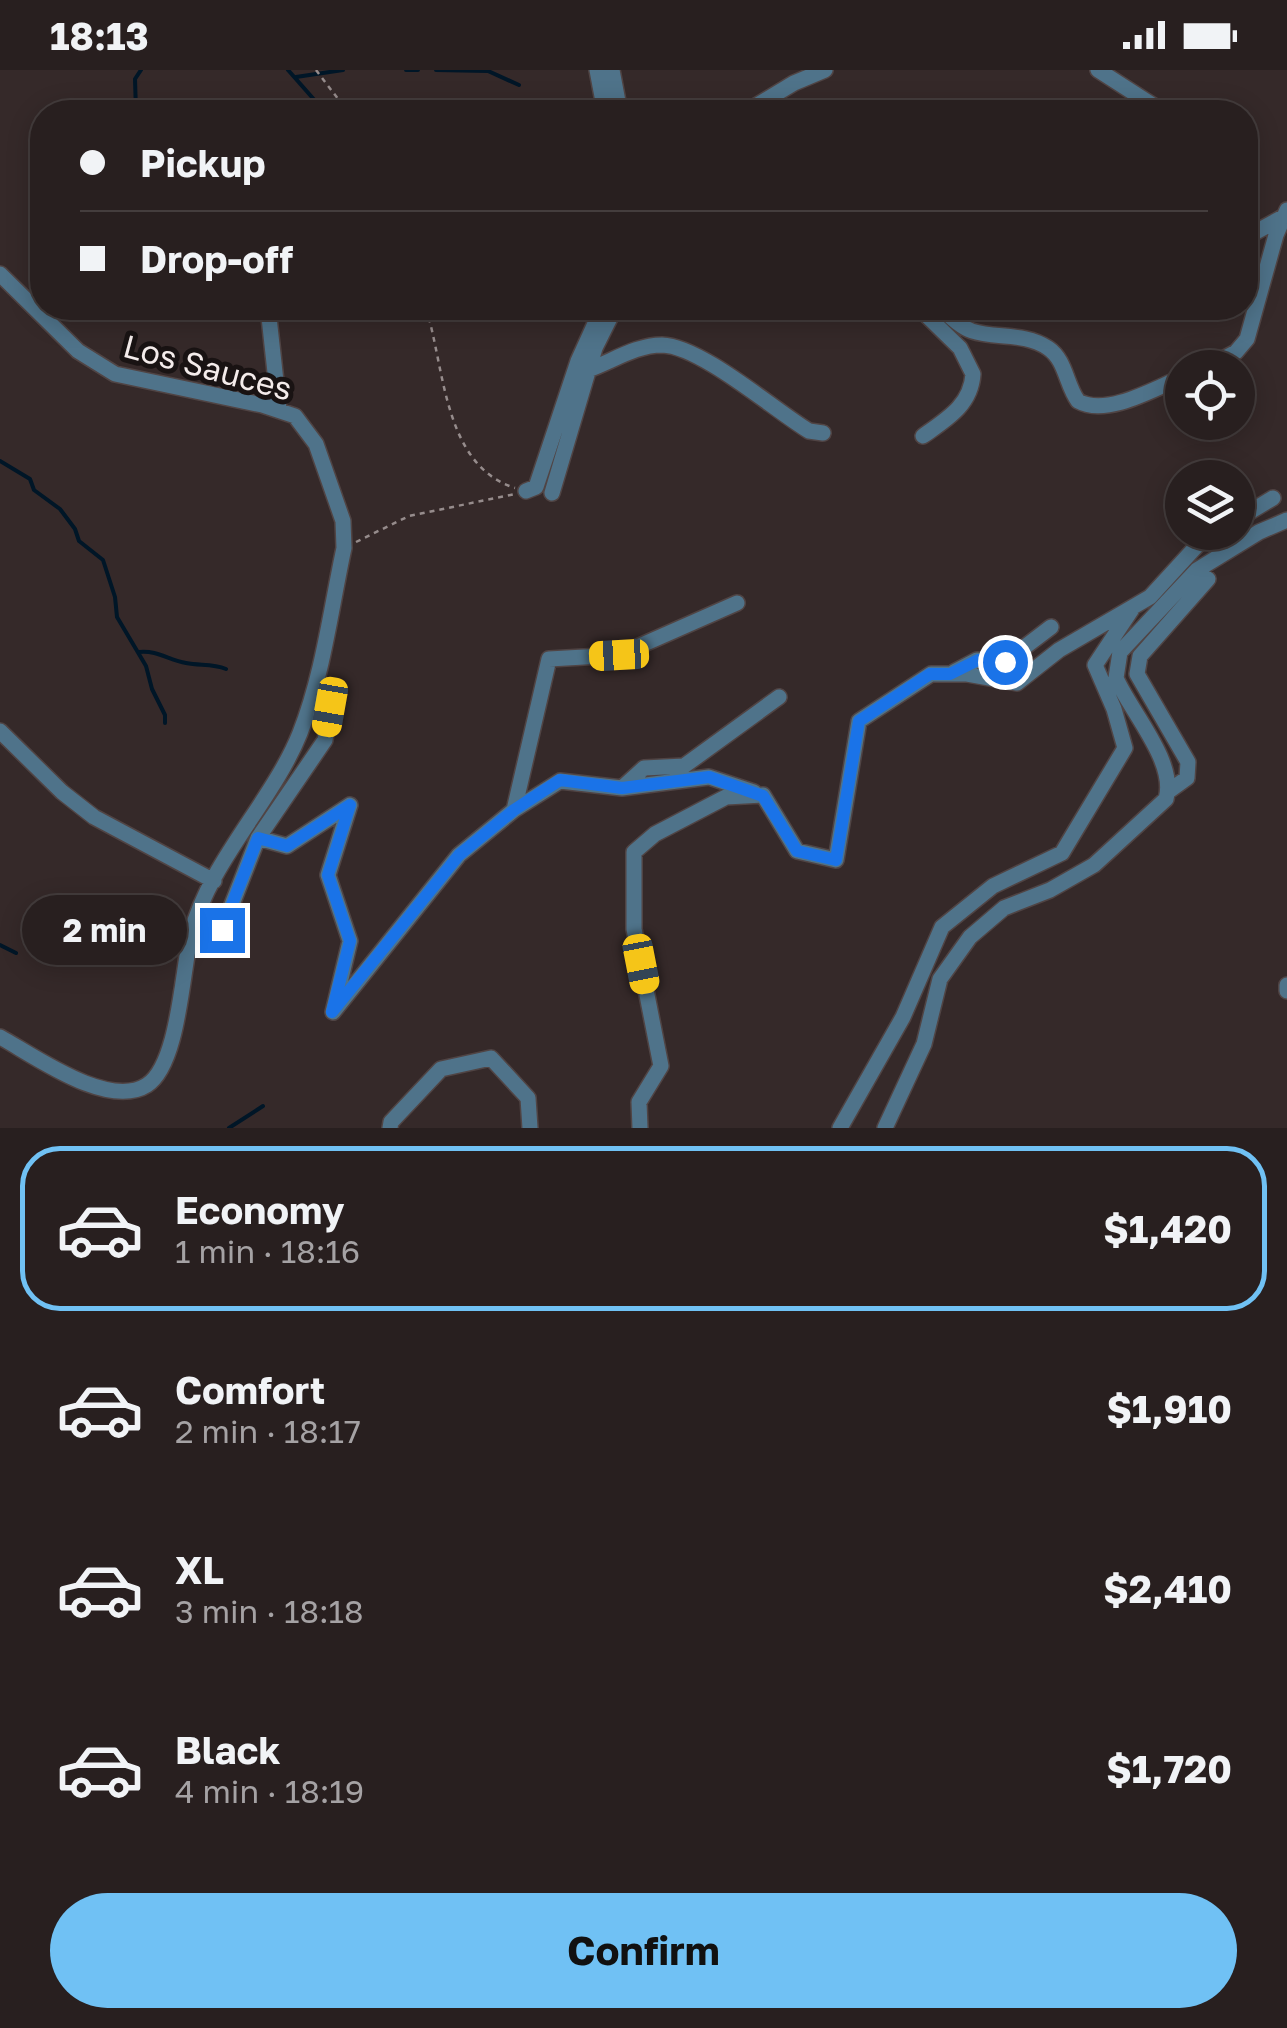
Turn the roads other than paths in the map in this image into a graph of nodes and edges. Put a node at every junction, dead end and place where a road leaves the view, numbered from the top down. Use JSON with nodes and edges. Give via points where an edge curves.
{"nodes":[{"id":1,"x":597,"y":70,"type":"edge"},
{"id":2,"x":612,"y":70,"type":"edge"},
{"id":3,"x":825,"y":70,"type":"edge"},
{"id":4,"x":1098,"y":70,"type":"edge"},
{"id":5,"x":603,"y":100,"type":"edge"},
{"id":6,"x":618,"y":100,"type":"edge"},
{"id":7,"x":766,"y":100,"type":"edge"},
{"id":8,"x":1145,"y":100,"type":"edge"},
{"id":9,"x":1285,"y":214,"type":"edge"},
{"id":10,"x":1258,"y":230,"type":"edge"},
{"id":11,"x":0,"y":274,"type":"edge"},
{"id":12,"x":1258,"y":303,"type":"edge"},
{"id":13,"x":30,"y":304,"type":"edge"},
{"id":14,"x":46,"y":320,"type":"edge"},
{"id":15,"x":269,"y":320,"type":"edge"},
{"id":16,"x":597,"y":320,"type":"edge"},
{"id":17,"x":610,"y":320,"type":"edge"},
{"id":18,"x":932,"y":320,"type":"edge"},
{"id":19,"x":956,"y":320,"type":"edge"},
{"id":20,"x":1253,"y":320,"type":"edge"},
{"id":21,"x":1238,"y":350,"type":"edge"},
{"id":22,"x":588,"y":370,"type":"junction"},
{"id":23,"x":1165,"y":384,"type":"edge"},
{"id":24,"x":280,"y":410,"type":"junction"},
{"id":25,"x":823,"y":433,"type":"dead end"},
{"id":26,"x":923,"y":436,"type":"dead end"},
{"id":27,"x":526,"y":491,"type":"road end"},
{"id":28,"x":552,"y":493,"type":"dead end"},
{"id":29,"x":1272,"y":498,"type":"dead end"},
{"id":30,"x":1255,"y":508,"type":"edge"},
{"id":31,"x":1287,"y":520,"type":"edge"},
{"id":32,"x":1193,"y":550,"type":"edge"},
{"id":33,"x":1208,"y":579,"type":"dead end"},
{"id":34,"x":737,"y":602,"type":"dead end"},
{"id":35,"x":1133,"y":606,"type":"junction"},
{"id":36,"x":1051,"y":626,"type":"dead end"},
{"id":37,"x":950,"y":674,"type":"junction"},
{"id":38,"x":779,"y":697,"type":"dead end"},
{"id":39,"x":330,"y":707,"type":"dead end"},
{"id":40,"x":0,"y":731,"type":"edge"},
{"id":41,"x":622,"y":788,"type":"junction"},
{"id":42,"x":1169,"y":791,"type":"junction"},
{"id":43,"x":763,"y":796,"type":"junction"},
{"id":44,"x":514,"y":810,"type":"junction"},
{"id":45,"x":258,"y":838,"type":"junction"},
{"id":46,"x":214,"y":881,"type":"junction"},
{"id":47,"x":222,"y":930,"type":"dead end"},
{"id":48,"x":0,"y":1037,"type":"edge"},
{"id":49,"x":390,"y":1128,"type":"edge"},
{"id":50,"x":530,"y":1128,"type":"edge"},
{"id":51,"x":640,"y":1128,"type":"edge"},
{"id":52,"x":840,"y":1128,"type":"edge"},
{"id":53,"x":885,"y":1128,"type":"edge"}],
"edges":[{"from":1,"to":5,"type":"street"},
{"from":2,"to":6,"type":"street"},
{"from":3,"to":7,"type":"street"},
{"from":4,"to":8,"type":"street"},
{"from":9,"to":10,"type":"street"},
{"from":9,"to":12,"type":"street"},
{"from":11,"to":13,"type":"street","name":"Los Sauces"},
{"from":14,"to":24,"type":"street","name":"Los Sauces","via":[[78,352],[115,374]]},
{"from":15,"to":24,"type":"street"},
{"from":16,"to":27,"type":"street","via":[[536,487]]},
{"from":17,"to":22,"type":"street"},
{"from":18,"to":26,"type":"street","via":[[960,348],[973,374],[964,402]]},
{"from":19,"to":23,"type":"street","via":[[976,333],[1048,348],[1078,401],[1092,408]]},
{"from":20,"to":21,"type":"street"},
{"from":22,"to":25,"type":"street","via":[[639,348],[666,345],[724,372],[809,431]]},
{"from":22,"to":28,"type":"street"},
{"from":24,"to":46,"type":"street","name":"Los Sauces","via":[[296,416],[316,444],[343,521],[344,548],[300,734]]},
{"from":29,"to":30,"type":"street"},
{"from":31,"to":42,"type":"street","via":[[1198,570],[1120,652],[1116,678],[1169,778]]},
{"from":32,"to":35,"type":"street","via":[[1150,597]]},
{"from":33,"to":42,"type":"street","via":[[1140,656],[1137,674],[1188,762],[1187,778]]},
{"from":34,"to":44,"type":"street","via":[[619,655],[549,658]]},
{"from":35,"to":37,"type":"street","via":[[1016,683]]},
{"from":35,"to":52,"type":"street","via":[[1094,665],[1125,748],[1062,852],[992,886],[942,928],[903,1017]]},
{"from":36,"to":37,"type":"street","via":[[1005,662],[978,660]]},
{"from":37,"to":43,"type":"street","via":[[930,674],[859,721],[836,860],[797,851]]},
{"from":38,"to":41,"type":"street","via":[[684,766],[644,768]]},
{"from":39,"to":45,"type":"street","via":[[324,740]]},
{"from":40,"to":46,"type":"street","via":[[94,817]]},
{"from":41,"to":43,"type":"street","via":[[709,777]]},
{"from":41,"to":44,"type":"street","via":[[560,780]]},
{"from":42,"to":53,"type":"street","via":[[1160,808],[1094,865],[995,914],[957,952],[940,979],[924,1044]]},
{"from":43,"to":51,"type":"street","via":[[726,797],[634,852],[634,929],[661,1066],[639,1102]]},
{"from":44,"to":45,"type":"street","via":[[459,855],[332,1012],[350,941],[328,875],[350,805],[287,846]]},
{"from":45,"to":47,"type":"street"},
{"from":46,"to":48,"type":"street","name":"Los Sauces","via":[[193,926],[167,1054],[149,1084],[127,1091],[91,1084]]},
{"from":49,"to":50,"type":"street","via":[[441,1069],[491,1058],[528,1098]]}]}
